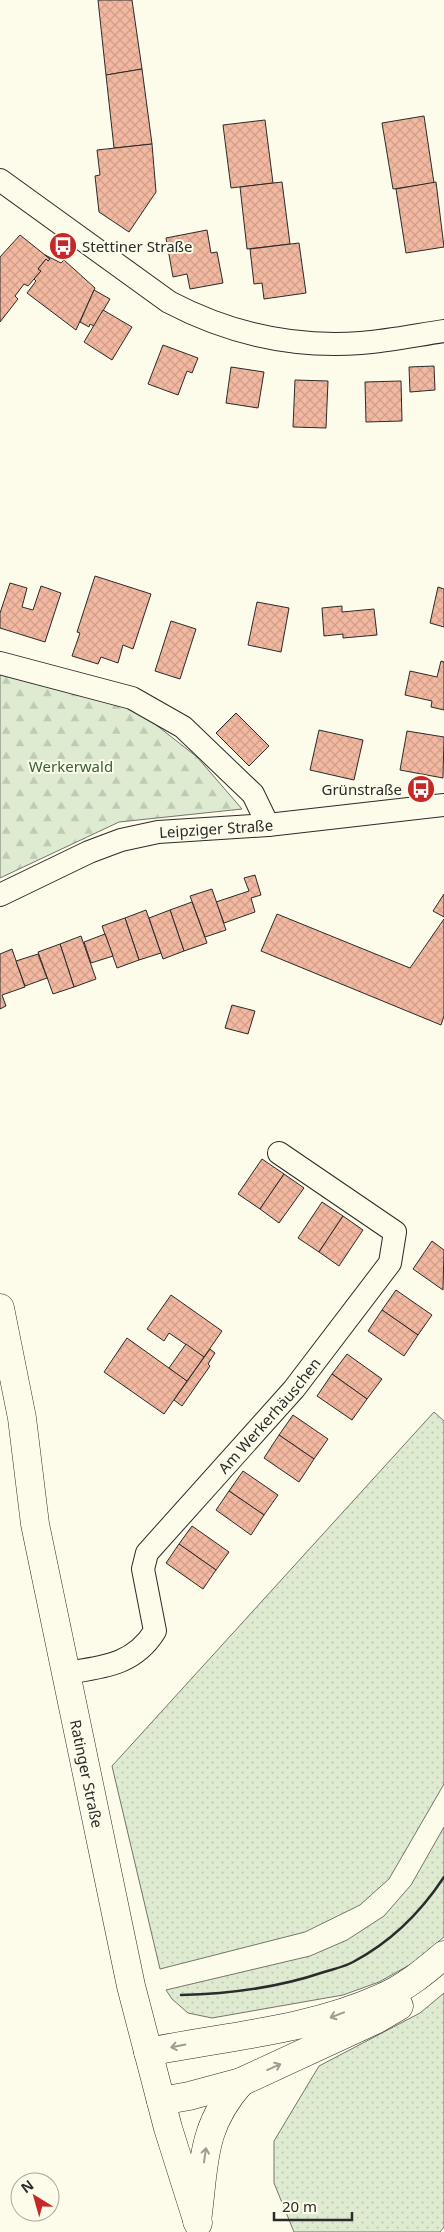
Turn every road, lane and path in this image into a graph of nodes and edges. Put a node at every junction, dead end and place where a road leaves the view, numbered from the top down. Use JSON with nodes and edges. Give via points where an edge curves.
{"nodes":[{"id":1,"x":0,"y":180,"type":"edge"},
{"id":2,"x":444,"y":331,"type":"edge"},
{"id":3,"x":0,"y":663,"type":"edge"},
{"id":4,"x":444,"y":805,"type":"edge"},
{"id":5,"x":268,"y":825,"type":"junction"},
{"id":6,"x":0,"y":895,"type":"edge"},
{"id":7,"x":279,"y":1154,"type":"dead end"},
{"id":8,"x":0,"y":1308,"type":"edge"},
{"id":9,"x":66,"y":1673,"type":"junction"},
{"id":10,"x":444,"y":1955,"type":"edge"},
{"id":11,"x":444,"y":1973,"type":"edge"},
{"id":12,"x":148,"y":2052,"type":"junction"},
{"id":13,"x":241,"y":2082,"type":"junction"},
{"id":14,"x":161,"y":2101,"type":"junction"},
{"id":15,"x":199,"y":2226,"type":"edge"}],
"edges":[{"from":1,"to":2,"type":"street","via":[[169,302],[222,326],[277,339],[318,344],[362,343]]},
{"from":3,"to":5,"type":"street","via":[[132,698],[183,727],[252,794]]},
{"from":4,"to":5,"type":"street","name":"Leipziger Straße"},
{"from":5,"to":6,"type":"street","name":"Leipziger Straße","via":[[158,832],[120,840]]},
{"from":7,"to":9,"type":"street","name":"Am Werkerhäuschen","via":[[395,1232],[390,1263],[294,1389],[147,1553],[142,1569],[155,1631],[146,1645],[132,1656],[106,1666]]},
{"from":8,"to":9,"type":"main road","name":"Ratinger Straße","via":[[22,1418],[35,1524]]},
{"from":9,"to":12,"type":"main road","name":"Ratinger Straße","via":[[131,1986]]},
{"from":10,"to":12,"type":"main road","one_way":true,"via":[[419,1976],[382,1998],[329,2018],[276,2031]]},
{"from":13,"to":11,"type":"main road","one_way":true,"via":[[377,2019],[426,1989]]},
{"from":12,"to":14,"type":"main road","name":"Ratinger Straße"},
{"from":13,"to":14,"type":"main road"},
{"from":15,"to":13,"type":"main road","one_way":true,"via":[[207,2141],[220,2108]]},
{"from":14,"to":15,"type":"main road","name":"Ratinger Straße"}]}
